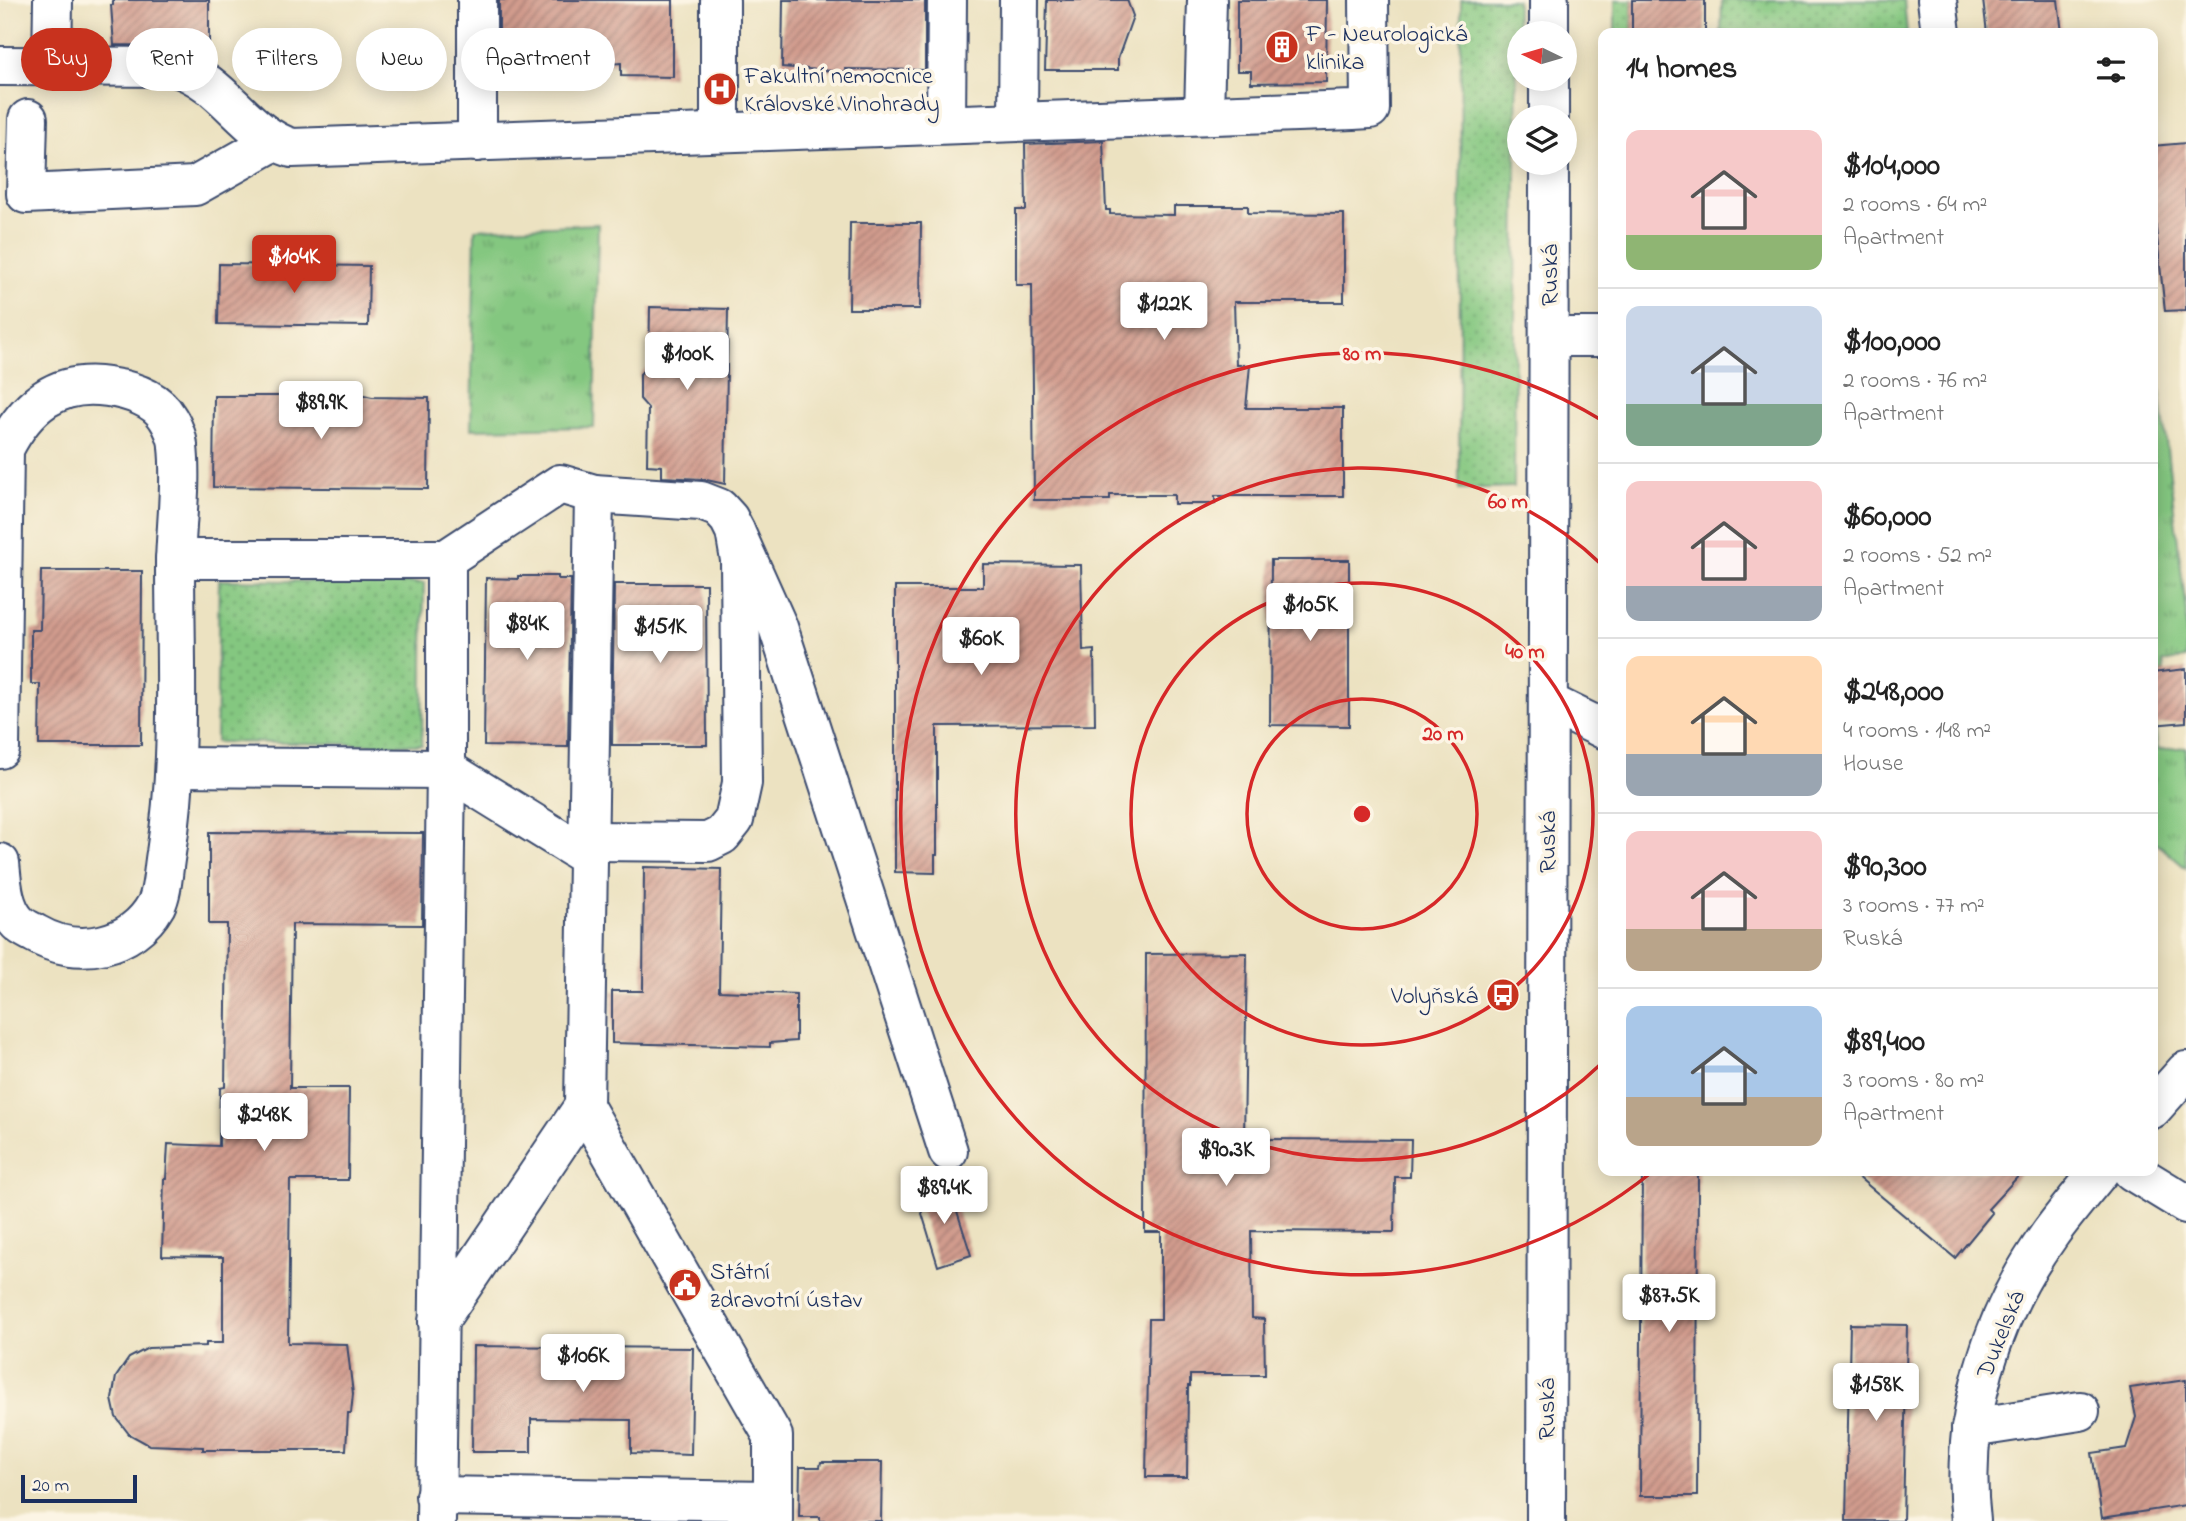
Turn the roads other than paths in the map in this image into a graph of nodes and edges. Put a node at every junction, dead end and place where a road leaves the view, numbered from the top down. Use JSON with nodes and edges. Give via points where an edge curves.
{"nodes":[{"id":1,"x":53,"y":0,"type":"edge"},
{"id":2,"x":477,"y":0,"type":"edge"},
{"id":3,"x":720,"y":0,"type":"edge"},
{"id":4,"x":947,"y":0,"type":"edge"},
{"id":5,"x":1019,"y":0,"type":"edge"},
{"id":6,"x":1206,"y":0,"type":"edge"},
{"id":7,"x":1549,"y":0,"type":"edge"},
{"id":8,"x":1937,"y":0,"type":"edge"},
{"id":9,"x":1382,"y":9,"type":"edge"},
{"id":10,"x":1549,"y":21,"type":"edge"},
{"id":11,"x":53,"y":28,"type":"edge"},
{"id":12,"x":1940,"y":28,"type":"edge"},
{"id":13,"x":0,"y":66,"type":"edge"},
{"id":14,"x":21,"y":66,"type":"edge"},
{"id":15,"x":112,"y":67,"type":"edge"},
{"id":16,"x":1204,"y":114,"type":"junction"},
{"id":17,"x":28,"y":119,"type":"dead end"},
{"id":18,"x":720,"y":119,"type":"dead end"},
{"id":19,"x":1018,"y":121,"type":"junction"},
{"id":20,"x":946,"y":124,"type":"junction"},
{"id":21,"x":273,"y":142,"type":"junction"},
{"id":22,"x":477,"y":142,"type":"junction"},
{"id":23,"x":1549,"y":175,"type":"edge"},
{"id":24,"x":1549,"y":337,"type":"junction"},
{"id":25,"x":1598,"y":337,"type":"edge"},
{"id":26,"x":594,"y":494,"type":"junction"},
{"id":27,"x":735,"y":531,"type":"junction"},
{"id":28,"x":176,"y":559,"type":"junction"},
{"id":29,"x":446,"y":559,"type":"junction"},
{"id":30,"x":1,"y":660,"type":"edge"},
{"id":31,"x":1548,"y":702,"type":"junction"},
{"id":32,"x":1598,"y":727,"type":"edge"},
{"id":33,"x":0,"y":749,"type":"edge"},
{"id":34,"x":176,"y":767,"type":"junction"},
{"id":35,"x":446,"y":769,"type":"junction"},
{"id":36,"x":589,"y":849,"type":"junction"},
{"id":37,"x":0,"y":863,"type":"edge"},
{"id":38,"x":2186,"y":1070,"type":"edge"},
{"id":39,"x":2158,"y":1102,"type":"edge"},
{"id":40,"x":584,"y":1106,"type":"junction"},
{"id":41,"x":948,"y":1151,"type":"dead end"},
{"id":42,"x":2096,"y":1176,"type":"edge"},
{"id":43,"x":2140,"y":1176,"type":"edge"},
{"id":44,"x":2186,"y":1204,"type":"edge"},
{"id":45,"x":438,"y":1322,"type":"junction"},
{"id":46,"x":2080,"y":1411,"type":"dead end"},
{"id":47,"x":1971,"y":1428,"type":"junction"},
{"id":48,"x":435,"y":1508,"type":"edge"},
{"id":49,"x":773,"y":1511,"type":"edge"},
{"id":50,"x":1546,"y":1521,"type":"edge"},
{"id":51,"x":1972,"y":1521,"type":"edge"}],
"edges":[{"from":1,"to":11,"type":"street"},
{"from":2,"to":22,"type":"street"},
{"from":3,"to":18,"type":"street"},
{"from":4,"to":20,"type":"street"},
{"from":5,"to":19,"type":"street"},
{"from":6,"to":16,"type":"street"},
{"from":7,"to":10,"type":"street"},
{"from":8,"to":12,"type":"street"},
{"from":9,"to":16,"type":"street","via":[[1370,109]]},
{"from":13,"to":14,"type":"street"},
{"from":15,"to":21,"type":"street","via":[[191,72]]},
{"from":16,"to":19,"type":"street"},
{"from":17,"to":21,"type":"street","via":[[26,194],[195,186]]},
{"from":19,"to":20,"type":"street"},
{"from":20,"to":22,"type":"street"},
{"from":21,"to":22,"type":"street","via":[[309,148]]},
{"from":23,"to":24,"type":"street","name":"Ruská"},
{"from":24,"to":25,"type":"street"},
{"from":24,"to":31,"type":"street","name":"Ruská"},
{"from":26,"to":27,"type":"street","via":[[701,501],[719,508]]},
{"from":26,"to":29,"type":"street","via":[[560,484]]},
{"from":26,"to":36,"type":"street"},
{"from":27,"to":36,"type":"street","via":[[740,560],[742,783],[734,820],[722,835],[708,842]]},
{"from":27,"to":41,"type":"street","via":[[778,627]]},
{"from":28,"to":29,"type":"street"},
{"from":28,"to":30,"type":"street","via":[[178,444],[167,415],[145,397],[125,390],[62,388],[30,410],[4,449]]},
{"from":28,"to":34,"type":"street"},
{"from":29,"to":35,"type":"street"},
{"from":30,"to":33,"type":"street"},
{"from":31,"to":32,"type":"street"},
{"from":31,"to":50,"type":"street","name":"Ruská"},
{"from":34,"to":35,"type":"street"},
{"from":34,"to":37,"type":"street","via":[[157,903],[126,936],[103,946],[78,947],[55,944],[38,935],[19,923],[8,907]]},
{"from":35,"to":36,"type":"street"},
{"from":35,"to":45,"type":"street"},
{"from":36,"to":40,"type":"street"},
{"from":38,"to":39,"type":"street"},
{"from":40,"to":45,"type":"street"},
{"from":40,"to":49,"type":"street","via":[[773,1436]]},
{"from":42,"to":47,"type":"street","name":"Dukelská","via":[[2049,1234],[2019,1284],[1991,1344]]},
{"from":43,"to":44,"type":"street"},
{"from":45,"to":48,"type":"street"},
{"from":46,"to":47,"type":"street"},
{"from":47,"to":51,"type":"street","name":"Dukelská"},
{"from":48,"to":49,"type":"street"}]}
